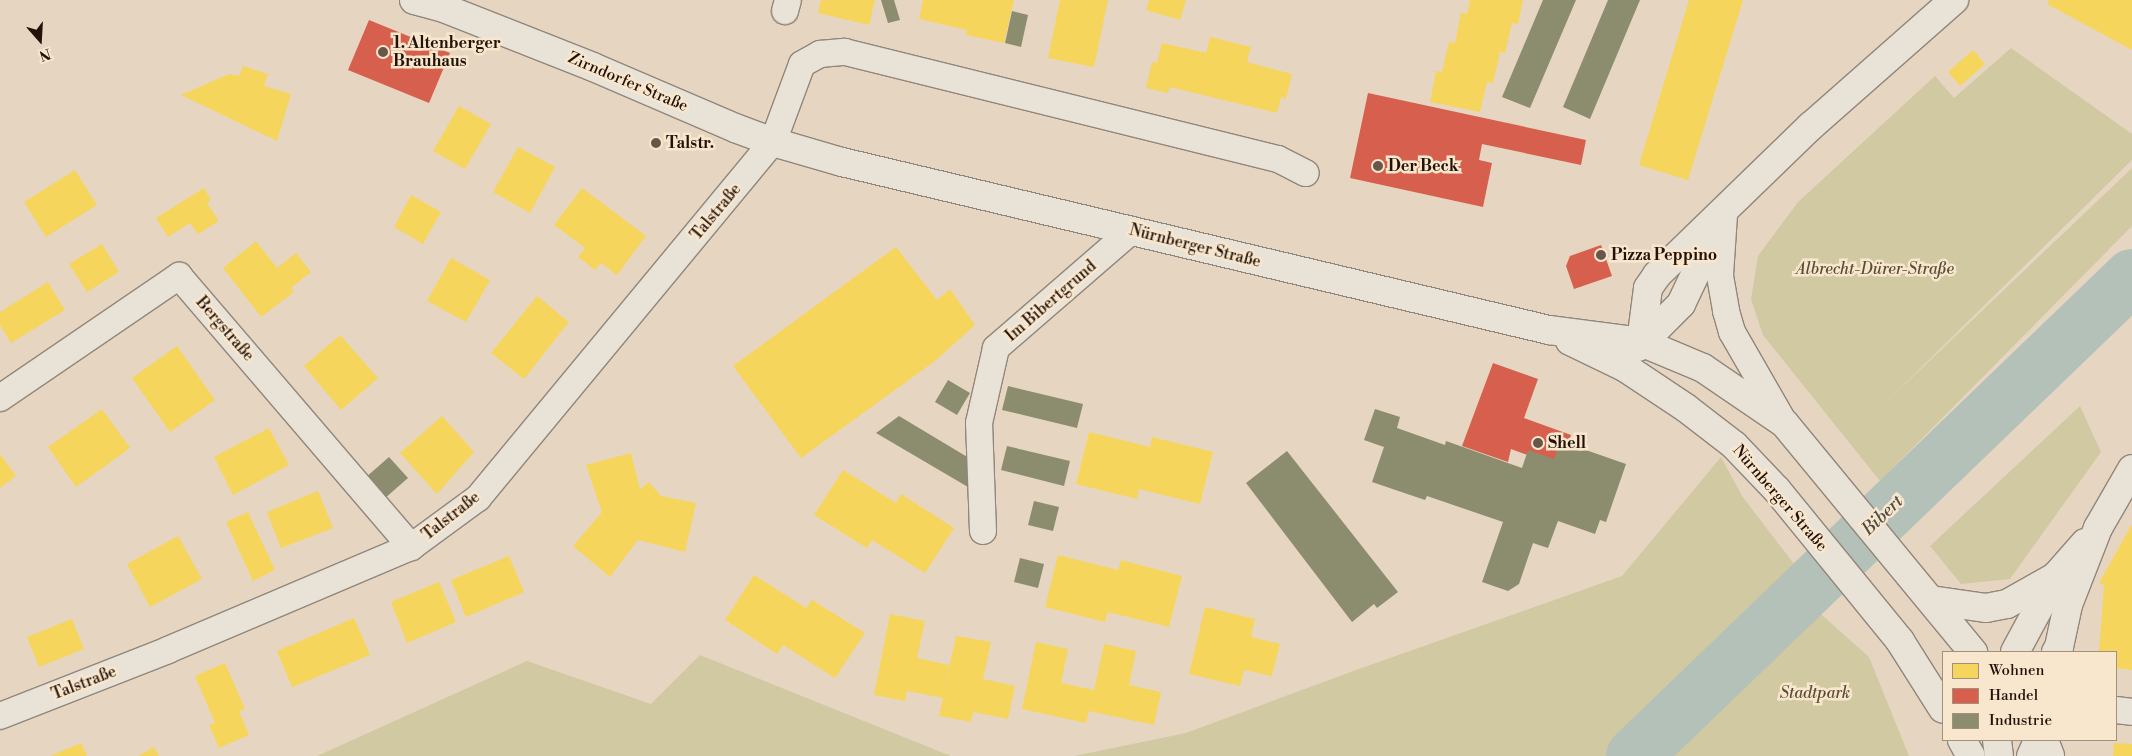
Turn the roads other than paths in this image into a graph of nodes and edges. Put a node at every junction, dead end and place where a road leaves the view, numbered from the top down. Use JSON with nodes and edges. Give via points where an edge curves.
{"nodes":[{"id":1,"x":414,"y":0,"type":"edge"},
{"id":2,"x":1954,"y":0,"type":"edge"},
{"id":3,"x":443,"y":3,"type":"edge"},
{"id":4,"x":773,"y":142,"type":"junction"},
{"id":5,"x":842,"y":162,"type":"joint"},
{"id":6,"x":1306,"y":173,"type":"dead end"},
{"id":7,"x":1724,"y":212,"type":"junction"},
{"id":8,"x":1132,"y":230,"type":"junction"},
{"id":9,"x":1549,"y":330,"type":"junction"},
{"id":10,"x":1642,"y":342,"type":"junction"},
{"id":11,"x":1626,"y":368,"type":"junction"},
{"id":12,"x":0,"y":398,"type":"edge"},
{"id":13,"x":1785,"y":424,"type":"junction"},
{"id":14,"x":2132,"y":469,"type":"edge"},
{"id":15,"x":2098,"y":528,"type":"junction"},
{"id":16,"x":983,"y":530,"type":"dead end"},
{"id":17,"x":411,"y":547,"type":"junction"},
{"id":18,"x":2056,"y":576,"type":"junction"},
{"id":19,"x":1931,"y":600,"type":"junction"},
{"id":20,"x":1971,"y":650,"type":"edge"},
{"id":21,"x":2015,"y":651,"type":"edge"},
{"id":22,"x":2057,"y":651,"type":"edge"},
{"id":23,"x":1908,"y":652,"type":"junction"},
{"id":24,"x":1942,"y":673,"type":"edge"},
{"id":25,"x":1942,"y":707,"type":"edge"},
{"id":26,"x":2117,"y":710,"type":"edge"},
{"id":27,"x":2132,"y":712,"type":"edge"},
{"id":28,"x":0,"y":716,"type":"edge"},
{"id":29,"x":1963,"y":741,"type":"edge"},
{"id":30,"x":1997,"y":741,"type":"edge"},
{"id":31,"x":2038,"y":741,"type":"edge"},
{"id":32,"x":2044,"y":741,"type":"edge"},
{"id":33,"x":1971,"y":756,"type":"edge"},
{"id":34,"x":1999,"y":756,"type":"edge"},
{"id":35,"x":2030,"y":756,"type":"edge"},
{"id":36,"x":2050,"y":756,"type":"edge"}],
"edges":[{"from":1,"to":3,"type":"main road","name":"Zirndorfer Straße"},
{"from":2,"to":7,"type":"main road","via":[[1810,126]]},
{"from":3,"to":4,"type":"main road","name":"Zirndorfer Straße"},
{"from":4,"to":5,"type":"main road","name":"Zirndorfer Straße"},
{"from":4,"to":6,"type":"street","via":[[802,64],[820,54],[845,52],[1278,159]]},
{"from":4,"to":17,"type":"street","name":"Talstraße","via":[[478,498]]},
{"from":5,"to":8,"type":"main road","name":"Nürnberger Straße"},
{"from":7,"to":10,"type":"main road","via":[[1681,304]]},
{"from":7,"to":10,"type":"main road","via":[[1657,275],[1648,288]]},
{"from":7,"to":13,"type":"street","via":[[1720,276],[1732,332]]},
{"from":8,"to":9,"type":"main road","name":"Nürnberger Straße"},
{"from":8,"to":16,"type":"street","name":"Im Bibertgrund","via":[[996,348],[979,423]]},
{"from":9,"to":10,"type":"main road","name":"Nürnberger Straße"},
{"from":9,"to":11,"type":"main road","name":"Nürnberger Straße"},
{"from":10,"to":11,"type":"main road"},
{"from":10,"to":13,"type":"main road","name":"Nürnberger Straße","via":[[1703,368]]},
{"from":11,"to":23,"type":"main road","name":"Nürnberger Straße","via":[[1734,445],[1777,490]]},
{"from":12,"to":17,"type":"street","name":"Bergstraße","via":[[179,276]]},
{"from":13,"to":19,"type":"main road","name":"Nürnberger Straße"},
{"from":14,"to":15,"type":"main road"},
{"from":15,"to":18,"type":"main road"},
{"from":15,"to":22,"type":"main road","via":[[2068,605]]},
{"from":17,"to":28,"type":"street","name":"Talstraße","via":[[168,650]]},
{"from":18,"to":19,"type":"main road","via":[[2007,604],[1986,608]]},
{"from":18,"to":21,"type":"main road"},
{"from":19,"to":20,"type":"main road","name":"Nürnberger Straße"},
{"from":23,"to":24,"type":"main road"},
{"from":23,"to":25,"type":"main road","name":"Nürnberger Straße"},
{"from":26,"to":27,"type":"street"},
{"from":29,"to":33,"type":"main road"},
{"from":30,"to":34,"type":"main road"},
{"from":31,"to":35,"type":"street"},
{"from":32,"to":36,"type":"main road"}]}
